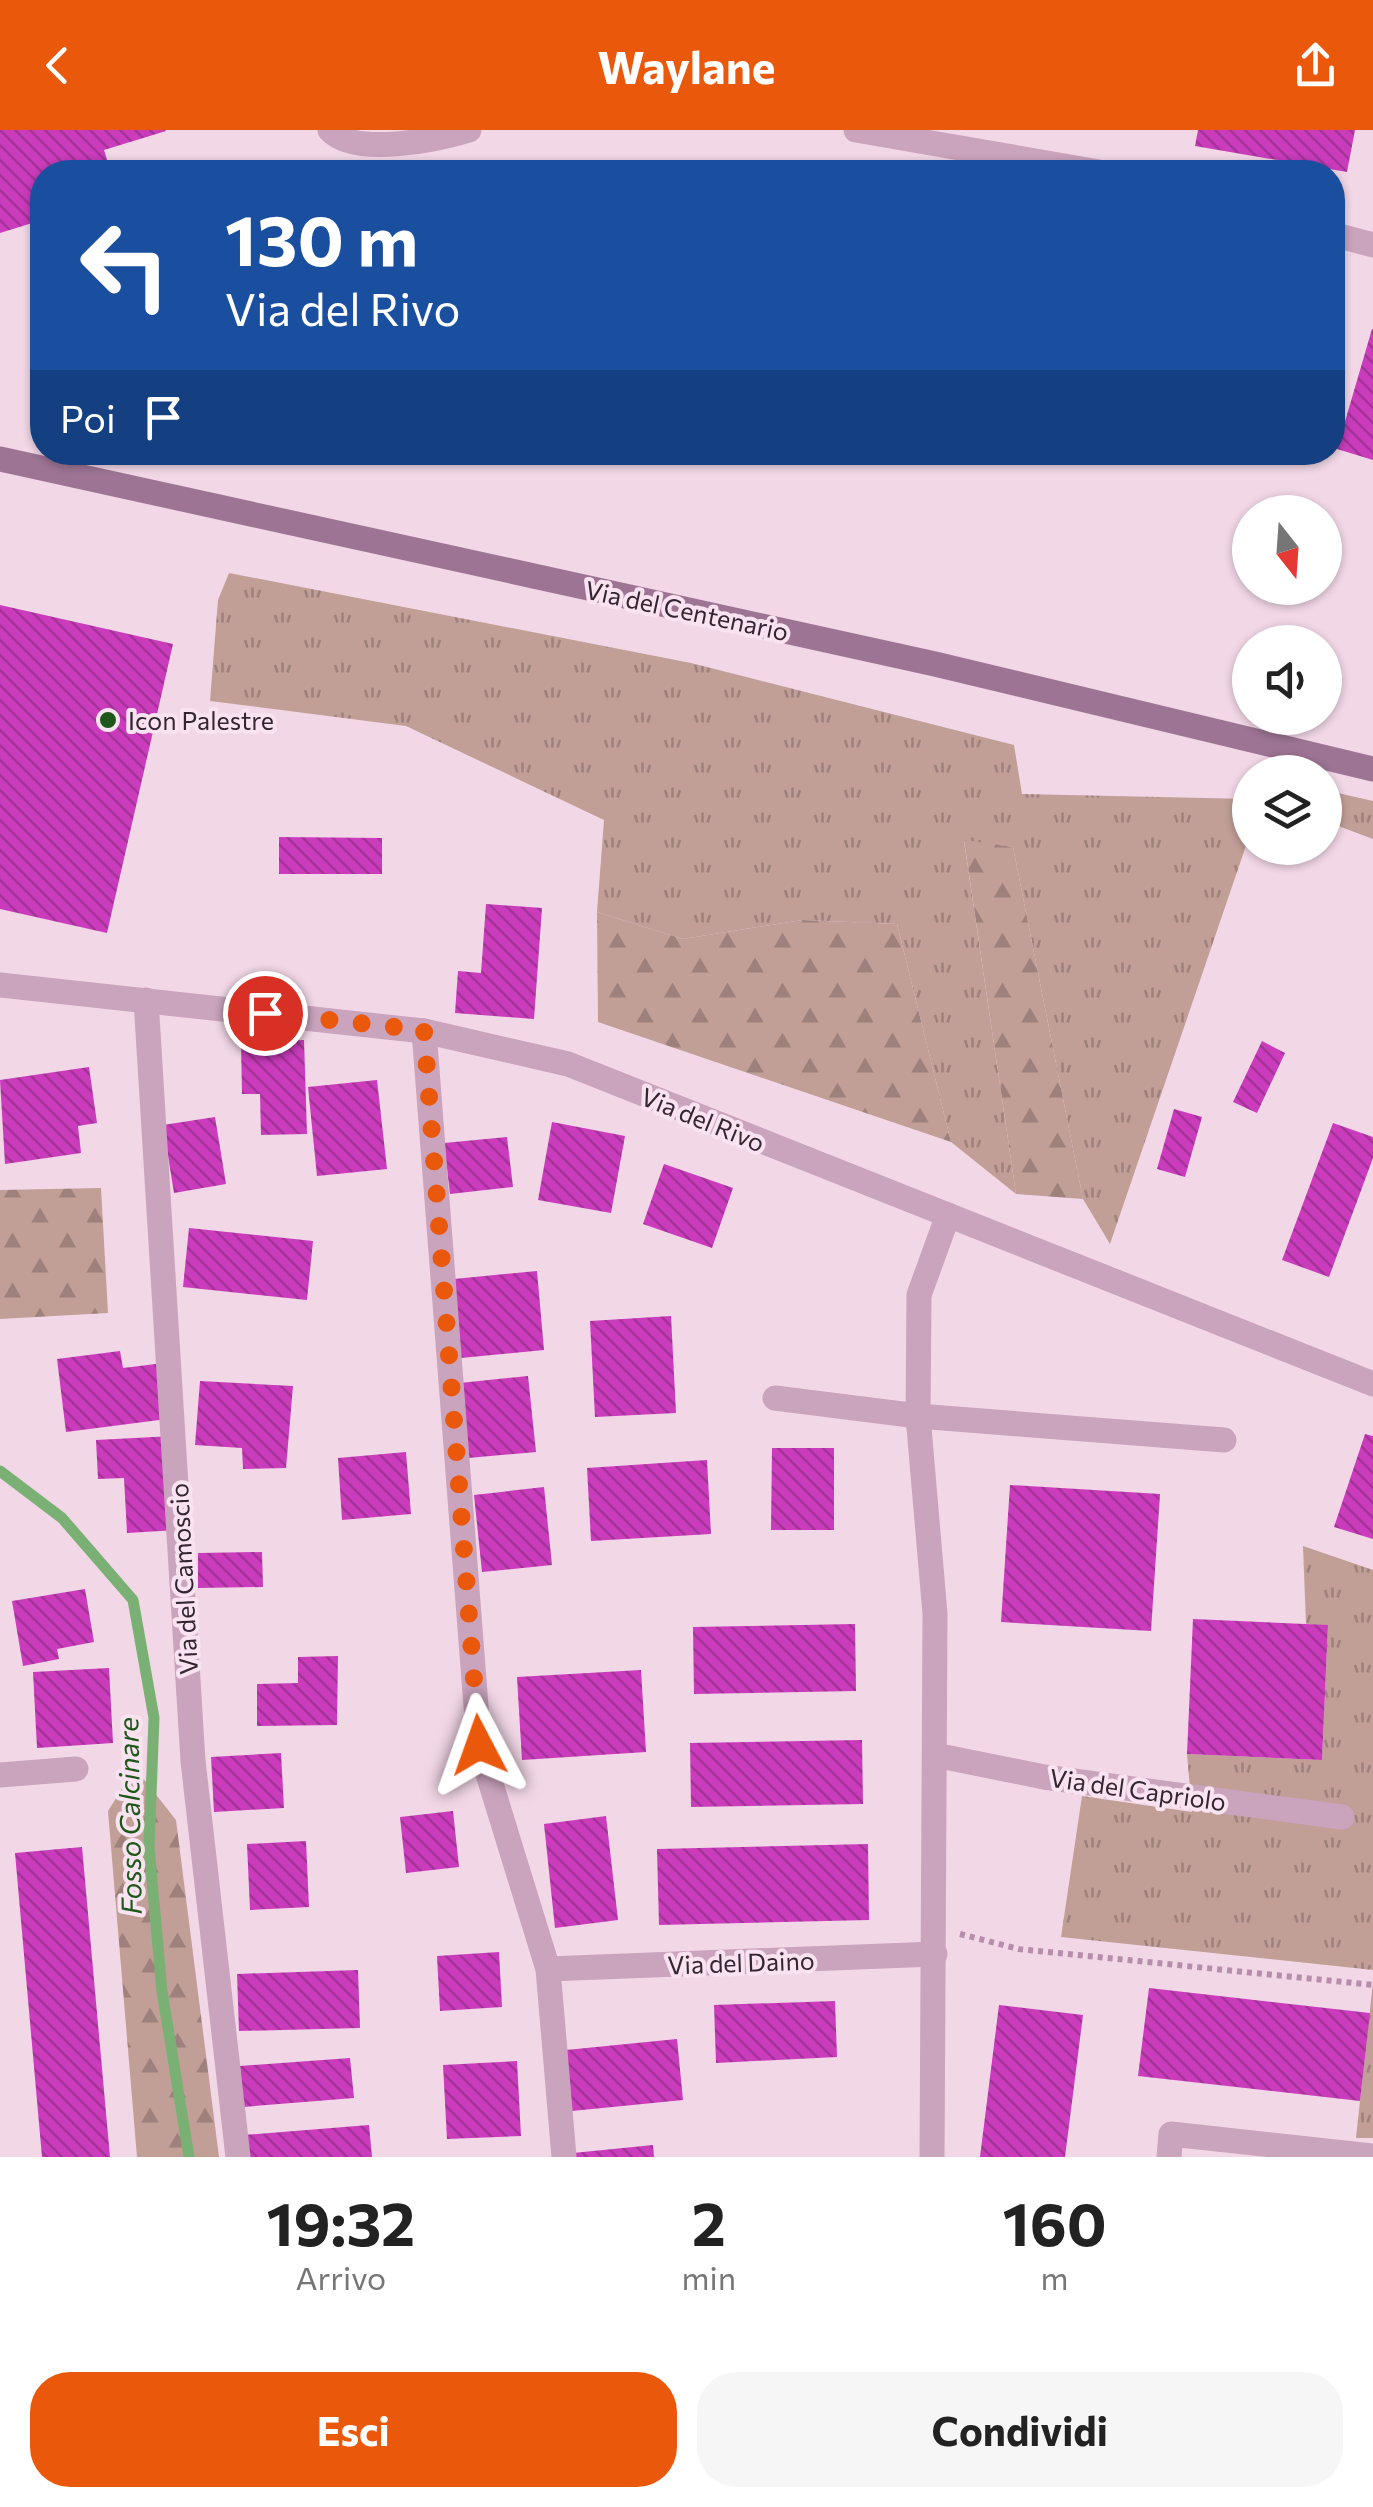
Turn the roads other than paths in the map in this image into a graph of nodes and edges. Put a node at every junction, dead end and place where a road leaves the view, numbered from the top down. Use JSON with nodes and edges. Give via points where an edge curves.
{"nodes":[{"id":1,"x":330,"y":130,"type":"edge"},
{"id":2,"x":470,"y":130,"type":"edge"},
{"id":3,"x":856,"y":130,"type":"edge"},
{"id":4,"x":1030,"y":160,"type":"edge"},
{"id":5,"x":1345,"y":238,"type":"edge"},
{"id":6,"x":1373,"y":246,"type":"edge"},
{"id":7,"x":0,"y":459,"type":"edge"},
{"id":8,"x":1373,"y":769,"type":"edge"},
{"id":9,"x":0,"y":986,"type":"edge"},
{"id":10,"x":146,"y":1000,"type":"junction"},
{"id":11,"x":424,"y":1030,"type":"junction"},
{"id":12,"x":948,"y":1215,"type":"junction"},
{"id":13,"x":1373,"y":1384,"type":"edge"},
{"id":14,"x":775,"y":1398,"type":"dead end"},
{"id":15,"x":918,"y":1416,"type":"junction"},
{"id":16,"x":1224,"y":1440,"type":"dead end"},
{"id":17,"x":935,"y":1756,"type":"junction"},
{"id":18,"x":76,"y":1769,"type":"dead end"},
{"id":19,"x":0,"y":1775,"type":"edge"},
{"id":20,"x":1342,"y":1817,"type":"dead end"},
{"id":21,"x":935,"y":1954,"type":"junction"},
{"id":22,"x":548,"y":1969,"type":"junction"},
{"id":23,"x":1373,"y":2156,"type":"edge"},
{"id":24,"x":238,"y":2157,"type":"edge"},
{"id":25,"x":564,"y":2157,"type":"edge"},
{"id":26,"x":932,"y":2157,"type":"edge"},
{"id":27,"x":1169,"y":2157,"type":"edge"}],
"edges":[{"from":1,"to":2,"type":"street","via":[[340,141],[374,146]]},
{"from":3,"to":4,"type":"street"},
{"from":5,"to":6,"type":"street"},
{"from":7,"to":8,"type":"street","name":"Via del Centenario","via":[[935,664]]},
{"from":9,"to":10,"type":"street","name":"Via del Rivo"},
{"from":10,"to":11,"type":"street","name":"Via del Rivo"},
{"from":10,"to":24,"type":"street","name":"Via del Camoscio","via":[[193,1761]]},
{"from":11,"to":12,"type":"street","name":"Via del Rivo","via":[[568,1064]]},
{"from":11,"to":22,"type":"street","via":[[479,1745]]},
{"from":12,"to":13,"type":"street","name":"Via del Rivo"},
{"from":12,"to":15,"type":"street","via":[[919,1294]]},
{"from":14,"to":15,"type":"street"},
{"from":15,"to":16,"type":"street"},
{"from":15,"to":17,"type":"street","via":[[935,1614]]},
{"from":17,"to":20,"type":"street","name":"Via del Capriolo"},
{"from":17,"to":21,"type":"street"},
{"from":18,"to":19,"type":"street"},
{"from":21,"to":22,"type":"street","name":"Via del Daino"},
{"from":21,"to":26,"type":"street"},
{"from":22,"to":25,"type":"street"},
{"from":23,"to":27,"type":"street","via":[[1171,2134]]}]}
